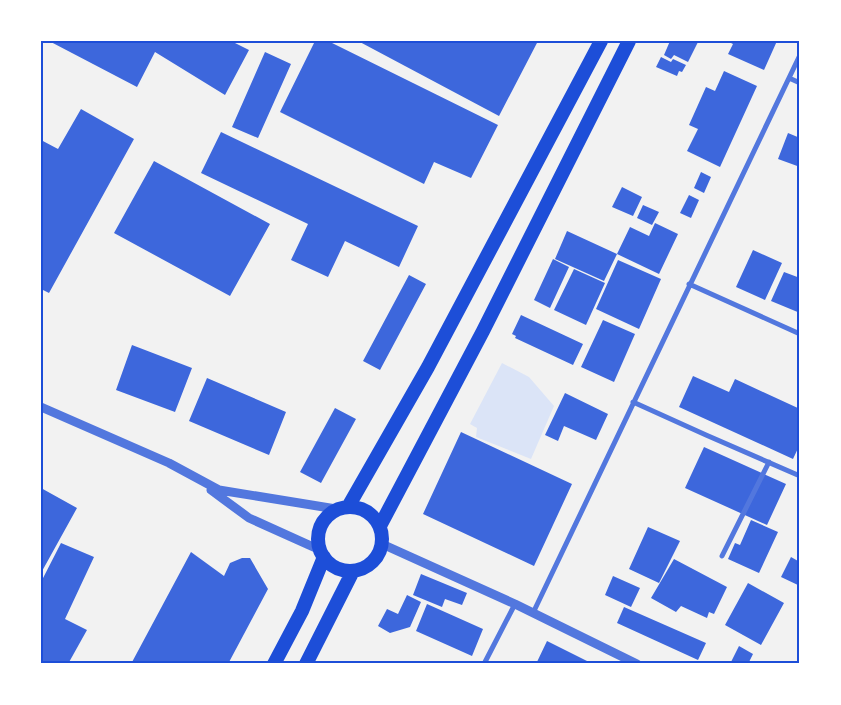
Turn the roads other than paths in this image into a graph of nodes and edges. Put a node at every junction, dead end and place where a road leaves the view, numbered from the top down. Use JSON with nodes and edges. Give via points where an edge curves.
{"nodes":[{"id":1,"x":601,"y":41,"type":"edge"},
{"id":2,"x":629,"y":41,"type":"edge"},
{"id":3,"x":800,"y":55,"type":"edge"},
{"id":4,"x":789,"y":78,"type":"junction"},
{"id":5,"x":800,"y":83,"type":"edge"},
{"id":6,"x":689,"y":284,"type":"junction"},
{"id":7,"x":800,"y":334,"type":"edge"},
{"id":8,"x":633,"y":402,"type":"junction"},
{"id":9,"x":41,"y":407,"type":"edge"},
{"id":10,"x":769,"y":462,"type":"junction"},
{"id":11,"x":189,"y":473,"type":"junction"},
{"id":12,"x":800,"y":476,"type":"edge"},
{"id":13,"x":342,"y":508,"type":"junction"},
{"id":14,"x":380,"y":526,"type":"junction"},
{"id":15,"x":382,"y":544,"type":"junction"},
{"id":16,"x":322,"y":554,"type":"junction"},
{"id":17,"x":722,"y":556,"type":"dead end"},
{"id":18,"x":353,"y":571,"type":"junction"},
{"id":19,"x":514,"y":604,"type":"junction"},
{"id":20,"x":532,"y":613,"type":"junction"},
{"id":21,"x":274,"y":664,"type":"edge"},
{"id":22,"x":306,"y":664,"type":"edge"},
{"id":23,"x":484,"y":664,"type":"edge"},
{"id":24,"x":637,"y":664,"type":"edge"}],
"edges":[{"from":1,"to":13,"type":"highway","via":[[428,368]]},
{"from":2,"to":14,"type":"highway","via":[[483,331]]},
{"from":3,"to":4,"type":"street"},
{"from":4,"to":5,"type":"street"},
{"from":4,"to":6,"type":"street"},
{"from":6,"to":7,"type":"street"},
{"from":6,"to":8,"type":"street"},
{"from":8,"to":10,"type":"street"},
{"from":8,"to":20,"type":"street"},
{"from":9,"to":11,"type":"street"},
{"from":10,"to":12,"type":"street"},
{"from":10,"to":17,"type":"street"},
{"from":11,"to":13,"type":"street","via":[[219,490]]},
{"from":11,"to":16,"type":"street","via":[[249,518]]},
{"from":13,"to":14,"type":"highway","via":[[358,507],[367,511]]},
{"from":13,"to":16,"type":"highway","via":[[324,519],[318,534]]},
{"from":14,"to":15,"type":"highway"},
{"from":15,"to":18,"type":"highway","via":[[373,562]]},
{"from":15,"to":19,"type":"street"},
{"from":16,"to":18,"type":"highway","via":[[332,565]]},
{"from":16,"to":21,"type":"highway","via":[[302,611]]},
{"from":18,"to":22,"type":"highway"},
{"from":19,"to":20,"type":"street"},
{"from":19,"to":23,"type":"street"},
{"from":20,"to":24,"type":"street"}]}
